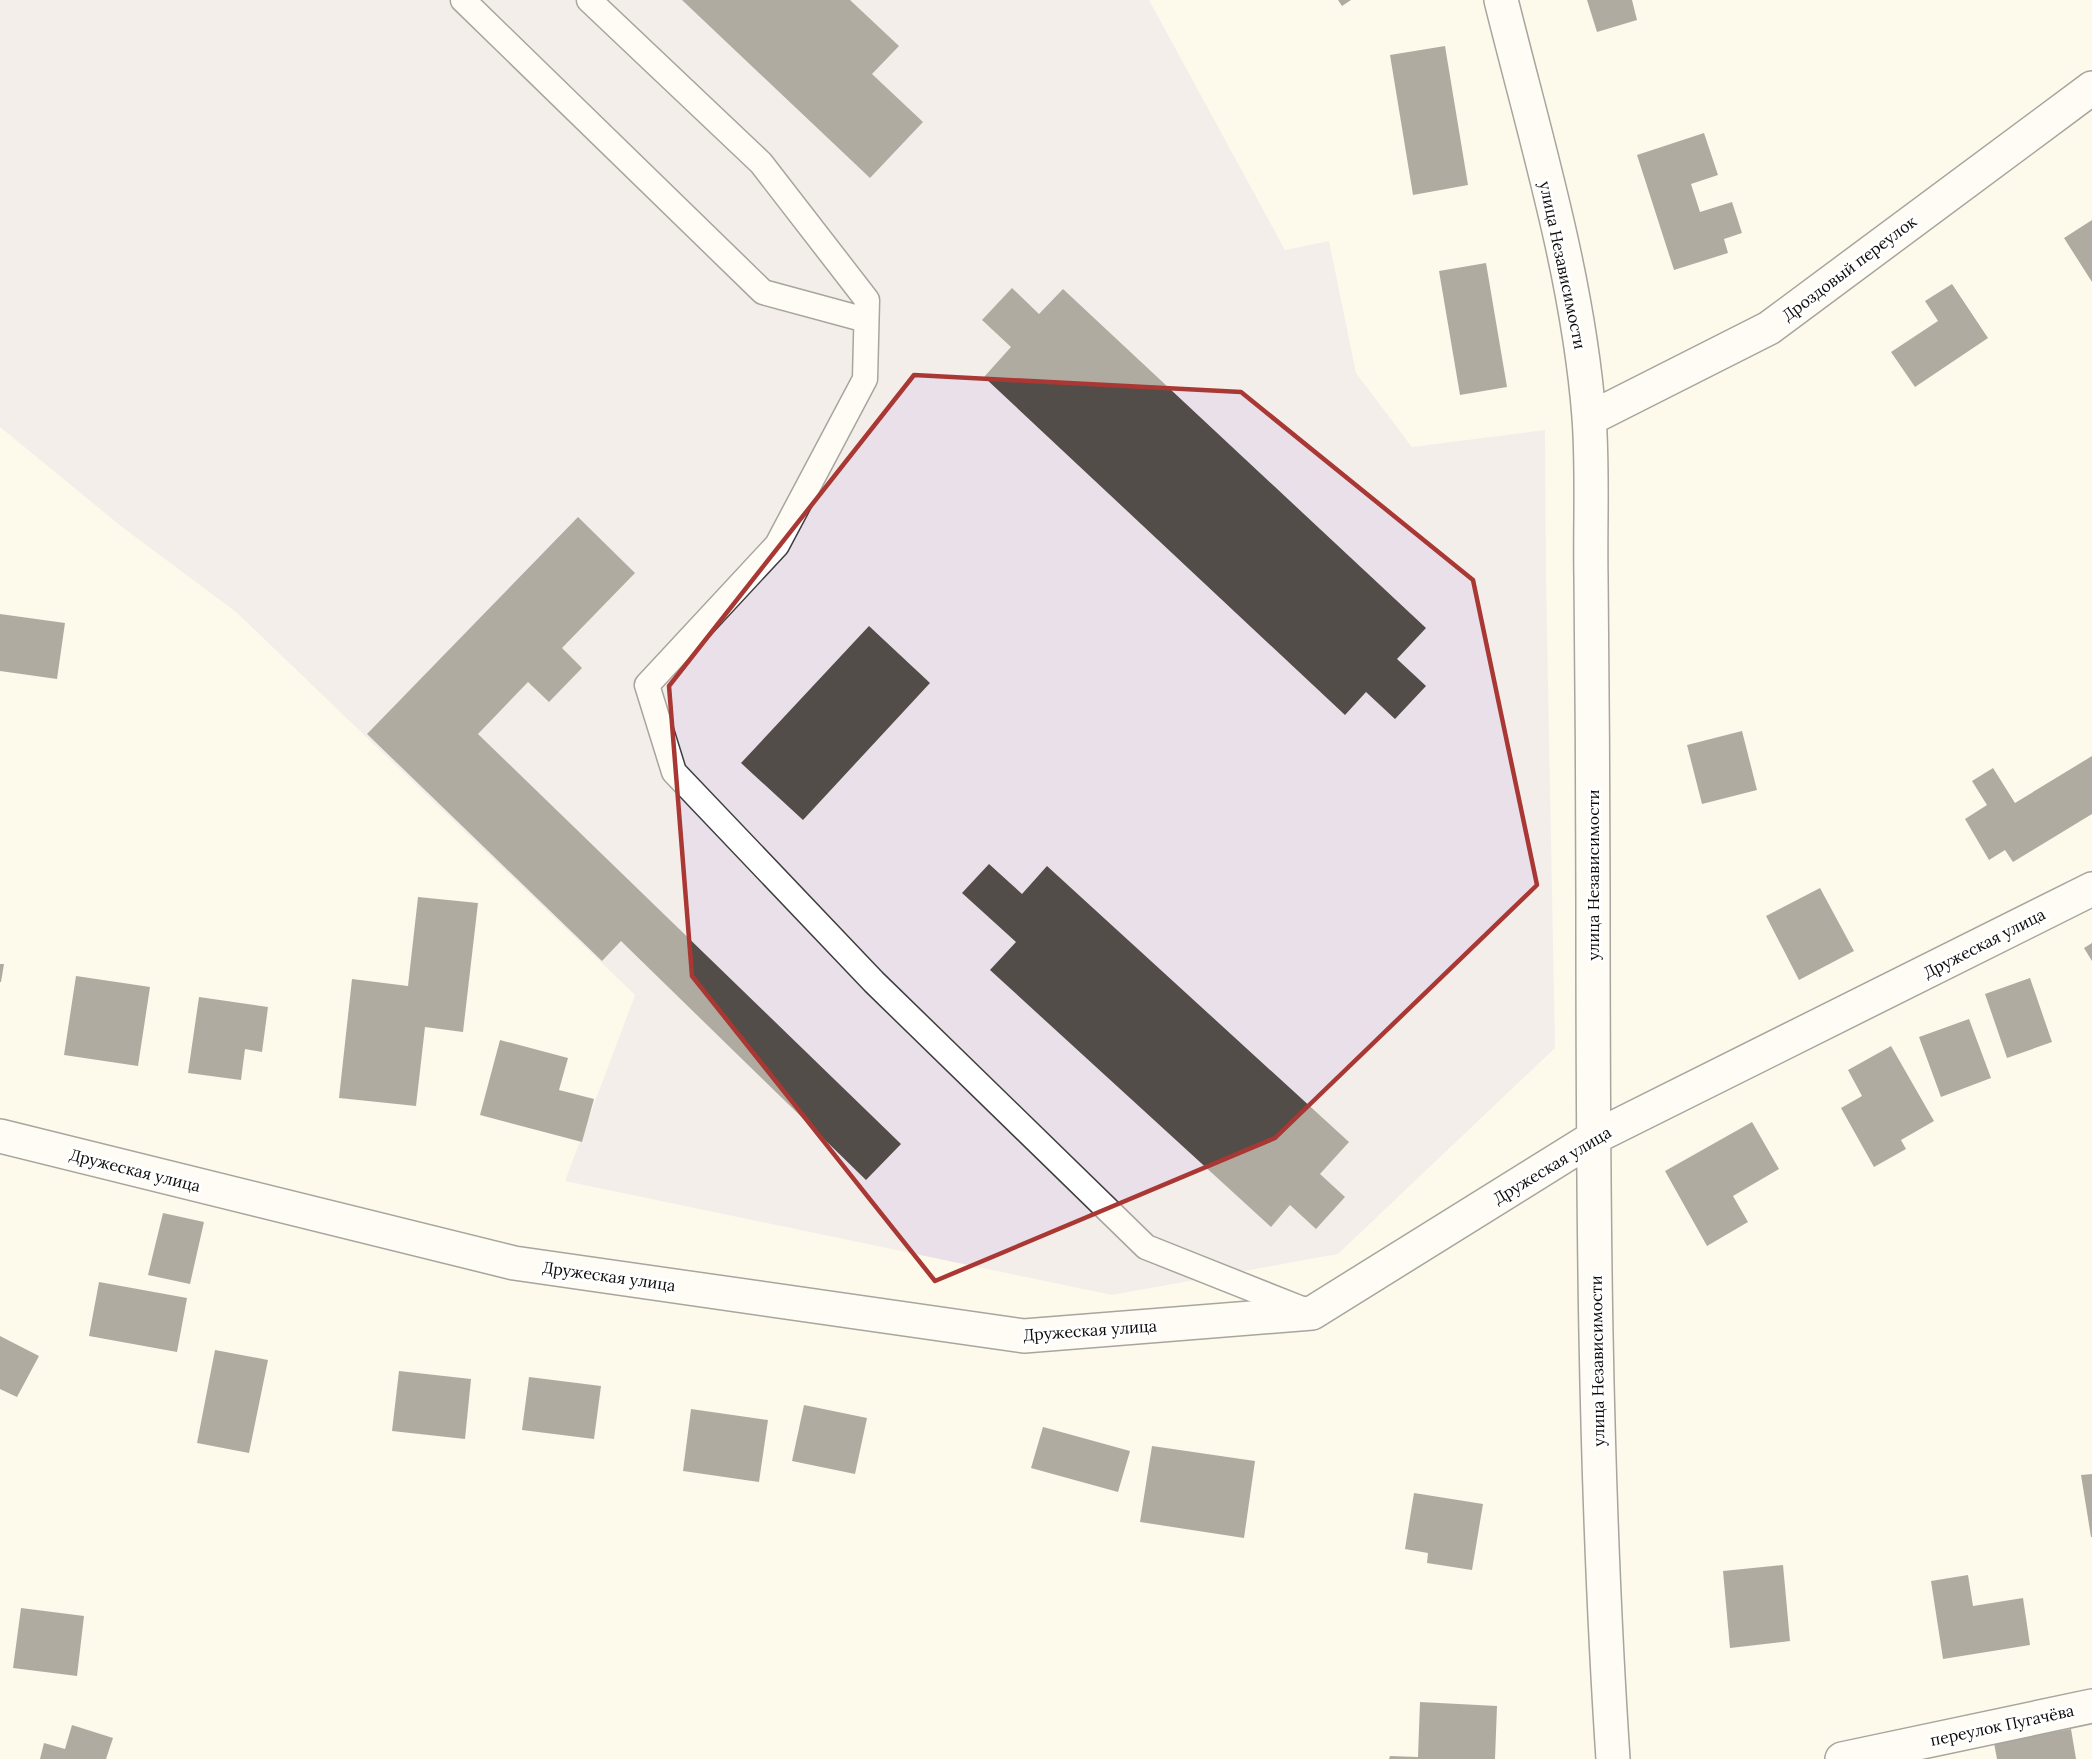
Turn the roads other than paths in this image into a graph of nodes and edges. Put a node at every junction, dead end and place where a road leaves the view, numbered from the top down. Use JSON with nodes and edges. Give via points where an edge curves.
{"nodes":[{"id":1,"x":463,"y":0,"type":"edge"},
{"id":2,"x":588,"y":0,"type":"edge"},
{"id":3,"x":1501,"y":0,"type":"edge"},
{"id":4,"x":2092,"y":88,"type":"edge"},
{"id":5,"x":866,"y":320,"type":"junction"},
{"id":6,"x":1589,"y":419,"type":"junction"},
{"id":7,"x":2092,"y":889,"type":"edge"},
{"id":8,"x":0,"y":1136,"type":"edge"},
{"id":9,"x":1593,"y":1138,"type":"junction"},
{"id":10,"x":1312,"y":1313,"type":"junction"},
{"id":11,"x":2092,"y":1706,"type":"edge"},
{"id":12,"x":1613,"y":1759,"type":"edge"},
{"id":13,"x":1842,"y":1759,"type":"edge"}],
"edges":[{"from":1,"to":5,"type":"lane","via":[[763,292]]},
{"from":2,"to":5,"type":"lane","via":[[761,163],[867,300]]},
{"from":3,"to":6,"type":"street","name":"улица Независимости","via":[[1578,323]]},
{"from":4,"to":6,"type":"street","name":"Дроздовый переулок","via":[[1769,328]]},
{"from":5,"to":10,"type":"lane","via":[[866,379],[777,545],[647,685],[674,772],[874,982],[1146,1247]]},
{"from":6,"to":9,"type":"street","name":"улица Независимости"},
{"from":7,"to":9,"type":"street","name":"Дружеская улица"},
{"from":8,"to":10,"type":"street","name":"Дружеская улица","via":[[514,1263],[1024,1336]]},
{"from":9,"to":10,"type":"street","name":"Дружеская улица"},
{"from":9,"to":12,"type":"street","name":"улица Независимости","via":[[1598,1442]]},
{"from":11,"to":13,"type":"street","name":"переулок Пугачёва"}]}
